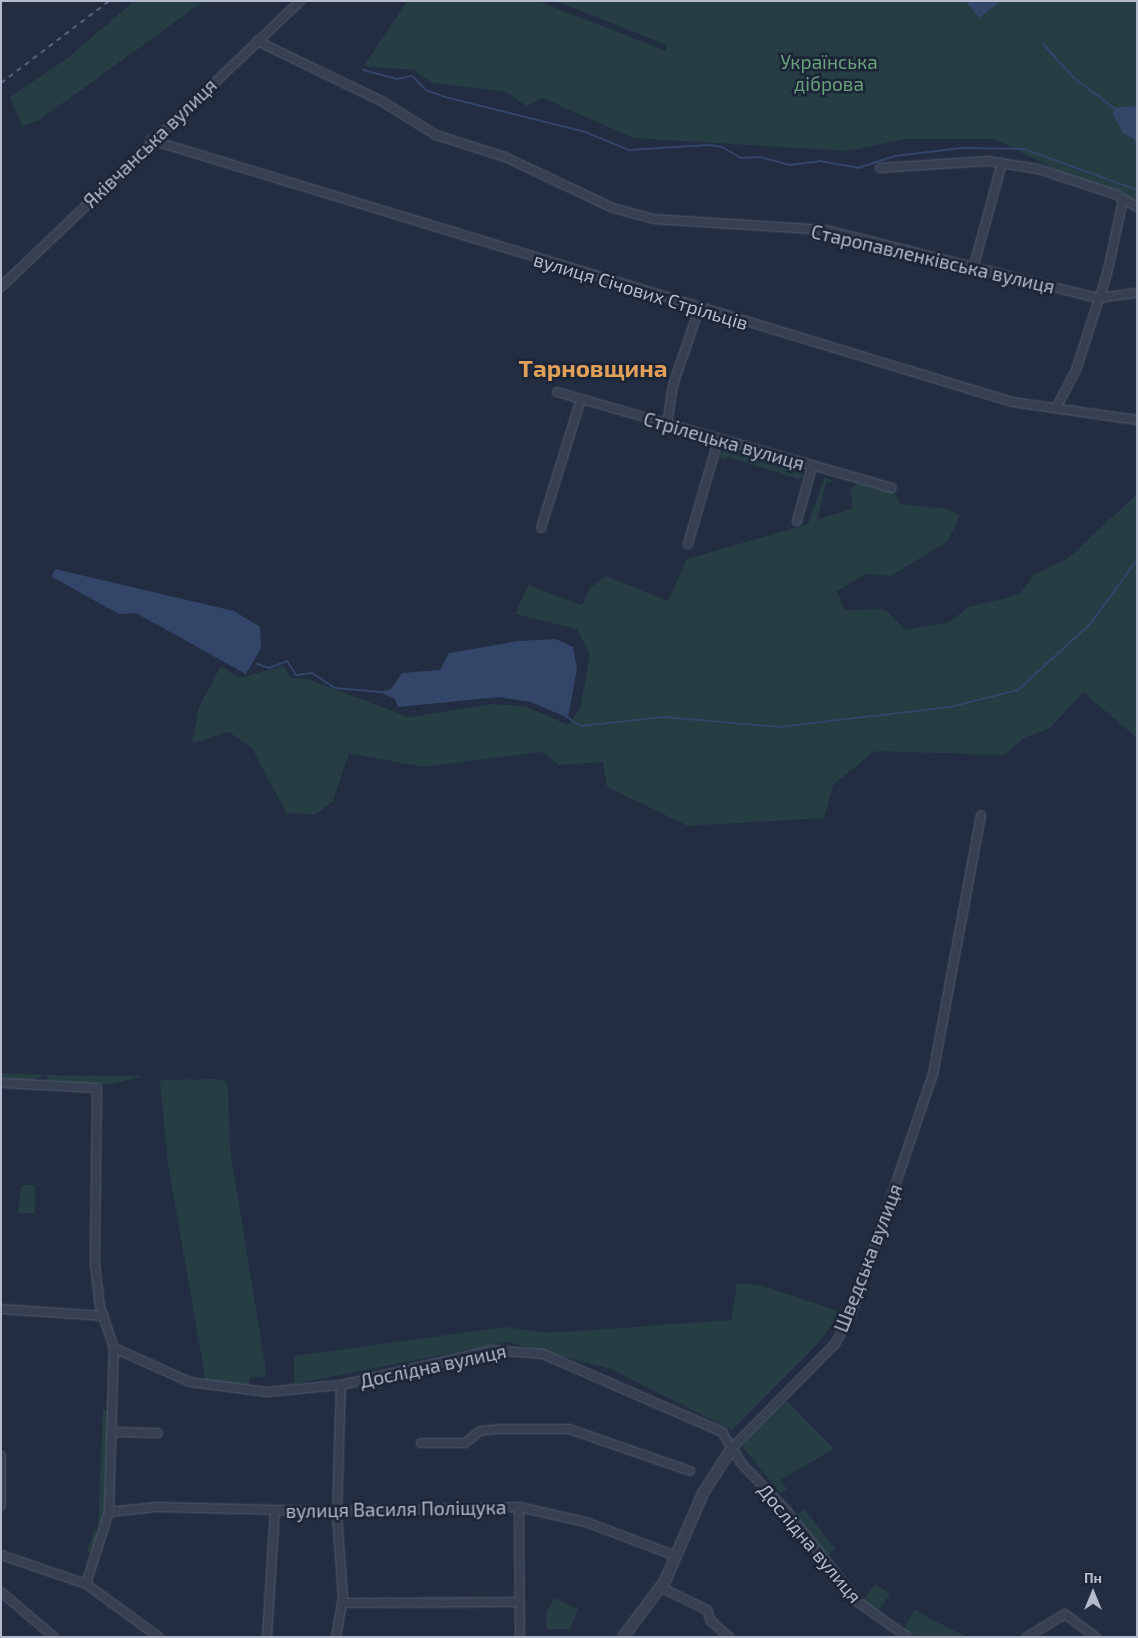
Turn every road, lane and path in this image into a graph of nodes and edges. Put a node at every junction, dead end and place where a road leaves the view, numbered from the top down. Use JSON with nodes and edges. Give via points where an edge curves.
{"nodes":[{"id":1,"x":300,"y":1,"type":"edge"},
{"id":2,"x":257,"y":41,"type":"junction"},
{"id":3,"x":151,"y":140,"type":"junction"},
{"id":4,"x":1002,"y":164,"type":"junction"},
{"id":5,"x":880,"y":168,"type":"dead end"},
{"id":6,"x":1123,"y":200,"type":"junction"},
{"id":7,"x":1137,"y":207,"type":"edge"},
{"id":8,"x":974,"y":265,"type":"junction"},
{"id":9,"x":1,"y":287,"type":"edge"},
{"id":10,"x":1137,"y":293,"type":"edge"},
{"id":11,"x":1097,"y":298,"type":"junction"},
{"id":12,"x":699,"y":309,"type":"junction"},
{"id":13,"x":557,"y":392,"type":"dead end"},
{"id":14,"x":581,"y":399,"type":"junction"},
{"id":15,"x":1056,"y":408,"type":"junction"},
{"id":16,"x":1137,"y":420,"type":"edge"},
{"id":17,"x":667,"y":425,"type":"junction"},
{"id":18,"x":718,"y":441,"type":"junction"},
{"id":19,"x":812,"y":467,"type":"junction"},
{"id":20,"x":892,"y":488,"type":"dead end"},
{"id":21,"x":797,"y":521,"type":"dead end"},
{"id":22,"x":542,"y":528,"type":"dead end"},
{"id":23,"x":688,"y":544,"type":"dead end"},
{"id":24,"x":981,"y":815,"type":"dead end"},
{"id":25,"x":1,"y":1083,"type":"edge"},
{"id":26,"x":1,"y":1309,"type":"edge"},
{"id":27,"x":104,"y":1316,"type":"junction"},
{"id":28,"x":114,"y":1348,"type":"junction"},
{"id":29,"x":341,"y":1385,"type":"junction"},
{"id":30,"x":112,"y":1432,"type":"junction"},
{"id":31,"x":158,"y":1433,"type":"dead end"},
{"id":32,"x":421,"y":1444,"type":"dead end"},
{"id":33,"x":732,"y":1448,"type":"junction"},
{"id":34,"x":1,"y":1456,"type":"edge"},
{"id":35,"x":690,"y":1471,"type":"dead end"},
{"id":36,"x":1,"y":1505,"type":"edge"},
{"id":37,"x":520,"y":1507,"type":"junction"},
{"id":38,"x":275,"y":1510,"type":"junction"},
{"id":39,"x":337,"y":1510,"type":"junction"},
{"id":40,"x":109,"y":1512,"type":"junction"},
{"id":41,"x":1,"y":1555,"type":"edge"},
{"id":42,"x":676,"y":1556,"type":"junction"},
{"id":43,"x":86,"y":1584,"type":"junction"},
{"id":44,"x":660,"y":1587,"type":"junction"},
{"id":45,"x":1,"y":1592,"type":"edge"},
{"id":46,"x":519,"y":1602,"type":"junction"},
{"id":47,"x":343,"y":1603,"type":"junction"},
{"id":48,"x":54,"y":1637,"type":"edge"},
{"id":49,"x":159,"y":1637,"type":"edge"},
{"id":50,"x":267,"y":1637,"type":"edge"},
{"id":51,"x":336,"y":1637,"type":"edge"},
{"id":52,"x":520,"y":1637,"type":"edge"},
{"id":53,"x":622,"y":1637,"type":"edge"},
{"id":54,"x":729,"y":1637,"type":"edge"},
{"id":55,"x":907,"y":1637,"type":"edge"},
{"id":56,"x":1027,"y":1637,"type":"edge"},
{"id":57,"x":1096,"y":1637,"type":"edge"}],
"edges":[{"from":1,"to":2,"type":"street","name":"Яківчанська вулиця"},
{"from":2,"to":3,"type":"street","name":"Яківчанська вулиця"},
{"from":2,"to":8,"type":"street","name":"Старопавленківська вулиця","via":[[383,102],[436,135],[505,157],[613,208],[654,219],[826,230]]},
{"from":3,"to":9,"type":"street","name":"Яківчанська вулиця"},
{"from":3,"to":12,"type":"street","name":"вулиця Січових Стрільців"},
{"from":4,"to":5,"type":"street","via":[[940,161]]},
{"from":4,"to":6,"type":"street","via":[[1060,174]]},
{"from":4,"to":8,"type":"street"},
{"from":6,"to":7,"type":"street"},
{"from":6,"to":11,"type":"street"},
{"from":8,"to":11,"type":"street","name":"Старопавленківська вулиця"},
{"from":10,"to":11,"type":"street","name":"Старопавленківська вулиця"},
{"from":11,"to":15,"type":"street","via":[[1076,370]]},
{"from":12,"to":15,"type":"street","name":"вулиця Січових Стрільців","via":[[1012,402]]},
{"from":12,"to":17,"type":"street","via":[[673,385]]},
{"from":13,"to":14,"type":"street","name":"Стрілецька вулиця"},
{"from":14,"to":17,"type":"street","name":"Стрілецька вулиця"},
{"from":14,"to":22,"type":"street"},
{"from":15,"to":16,"type":"street","name":"вулиця Січових Стрільців"},
{"from":17,"to":18,"type":"street","name":"Стрілецька вулиця"},
{"from":18,"to":19,"type":"street","name":"Стрілецька вулиця"},
{"from":18,"to":23,"type":"street"},
{"from":19,"to":20,"type":"street","name":"Стрілецька вулиця"},
{"from":19,"to":21,"type":"street"},
{"from":24,"to":33,"type":"street","name":"Шведська вулиця","via":[[933,1074],[851,1315],[835,1344]]},
{"from":25,"to":27,"type":"street","via":[[97,1088],[94,1251]]},
{"from":26,"to":27,"type":"street"},
{"from":27,"to":28,"type":"street"},
{"from":28,"to":29,"type":"street","name":"Дослідна вулиця","via":[[180,1378],[218,1388],[266,1392]]},
{"from":28,"to":30,"type":"street"},
{"from":29,"to":33,"type":"street","name":"Дослідна вулиця","via":[[482,1352],[529,1351],[710,1425],[722,1432]]},
{"from":29,"to":39,"type":"street"},
{"from":30,"to":31,"type":"street"},
{"from":30,"to":40,"type":"street"},
{"from":32,"to":35,"type":"street","via":[[465,1443],[480,1431],[498,1429],[569,1429]]},
{"from":33,"to":42,"type":"street","name":"Шведська вулиця","via":[[703,1493]]},
{"from":33,"to":55,"type":"street","name":"Дослідна вулиця","via":[[858,1602]]},
{"from":34,"to":36,"type":"street"},
{"from":37,"to":39,"type":"street","name":"вулиця Василя Поліщука"},
{"from":37,"to":42,"type":"street","name":"вулиця Василя Поліщука","via":[[586,1522]]},
{"from":37,"to":46,"type":"street"},
{"from":38,"to":39,"type":"street","name":"вулиця Василя Поліщука"},
{"from":38,"to":40,"type":"street","name":"вулиця Василя Поліщука","via":[[156,1507]]},
{"from":38,"to":50,"type":"street"},
{"from":39,"to":47,"type":"street"},
{"from":40,"to":43,"type":"street"},
{"from":41,"to":43,"type":"street"},
{"from":42,"to":44,"type":"street","name":"Шведська вулиця"},
{"from":43,"to":49,"type":"street"},
{"from":44,"to":53,"type":"street","name":"Шведська вулиця"},
{"from":44,"to":54,"type":"street","via":[[707,1610],[711,1621]]},
{"from":45,"to":48,"type":"street"},
{"from":46,"to":47,"type":"street"},
{"from":46,"to":52,"type":"street"},
{"from":47,"to":51,"type":"street"},
{"from":56,"to":57,"type":"street","via":[[1066,1614]]}]}
